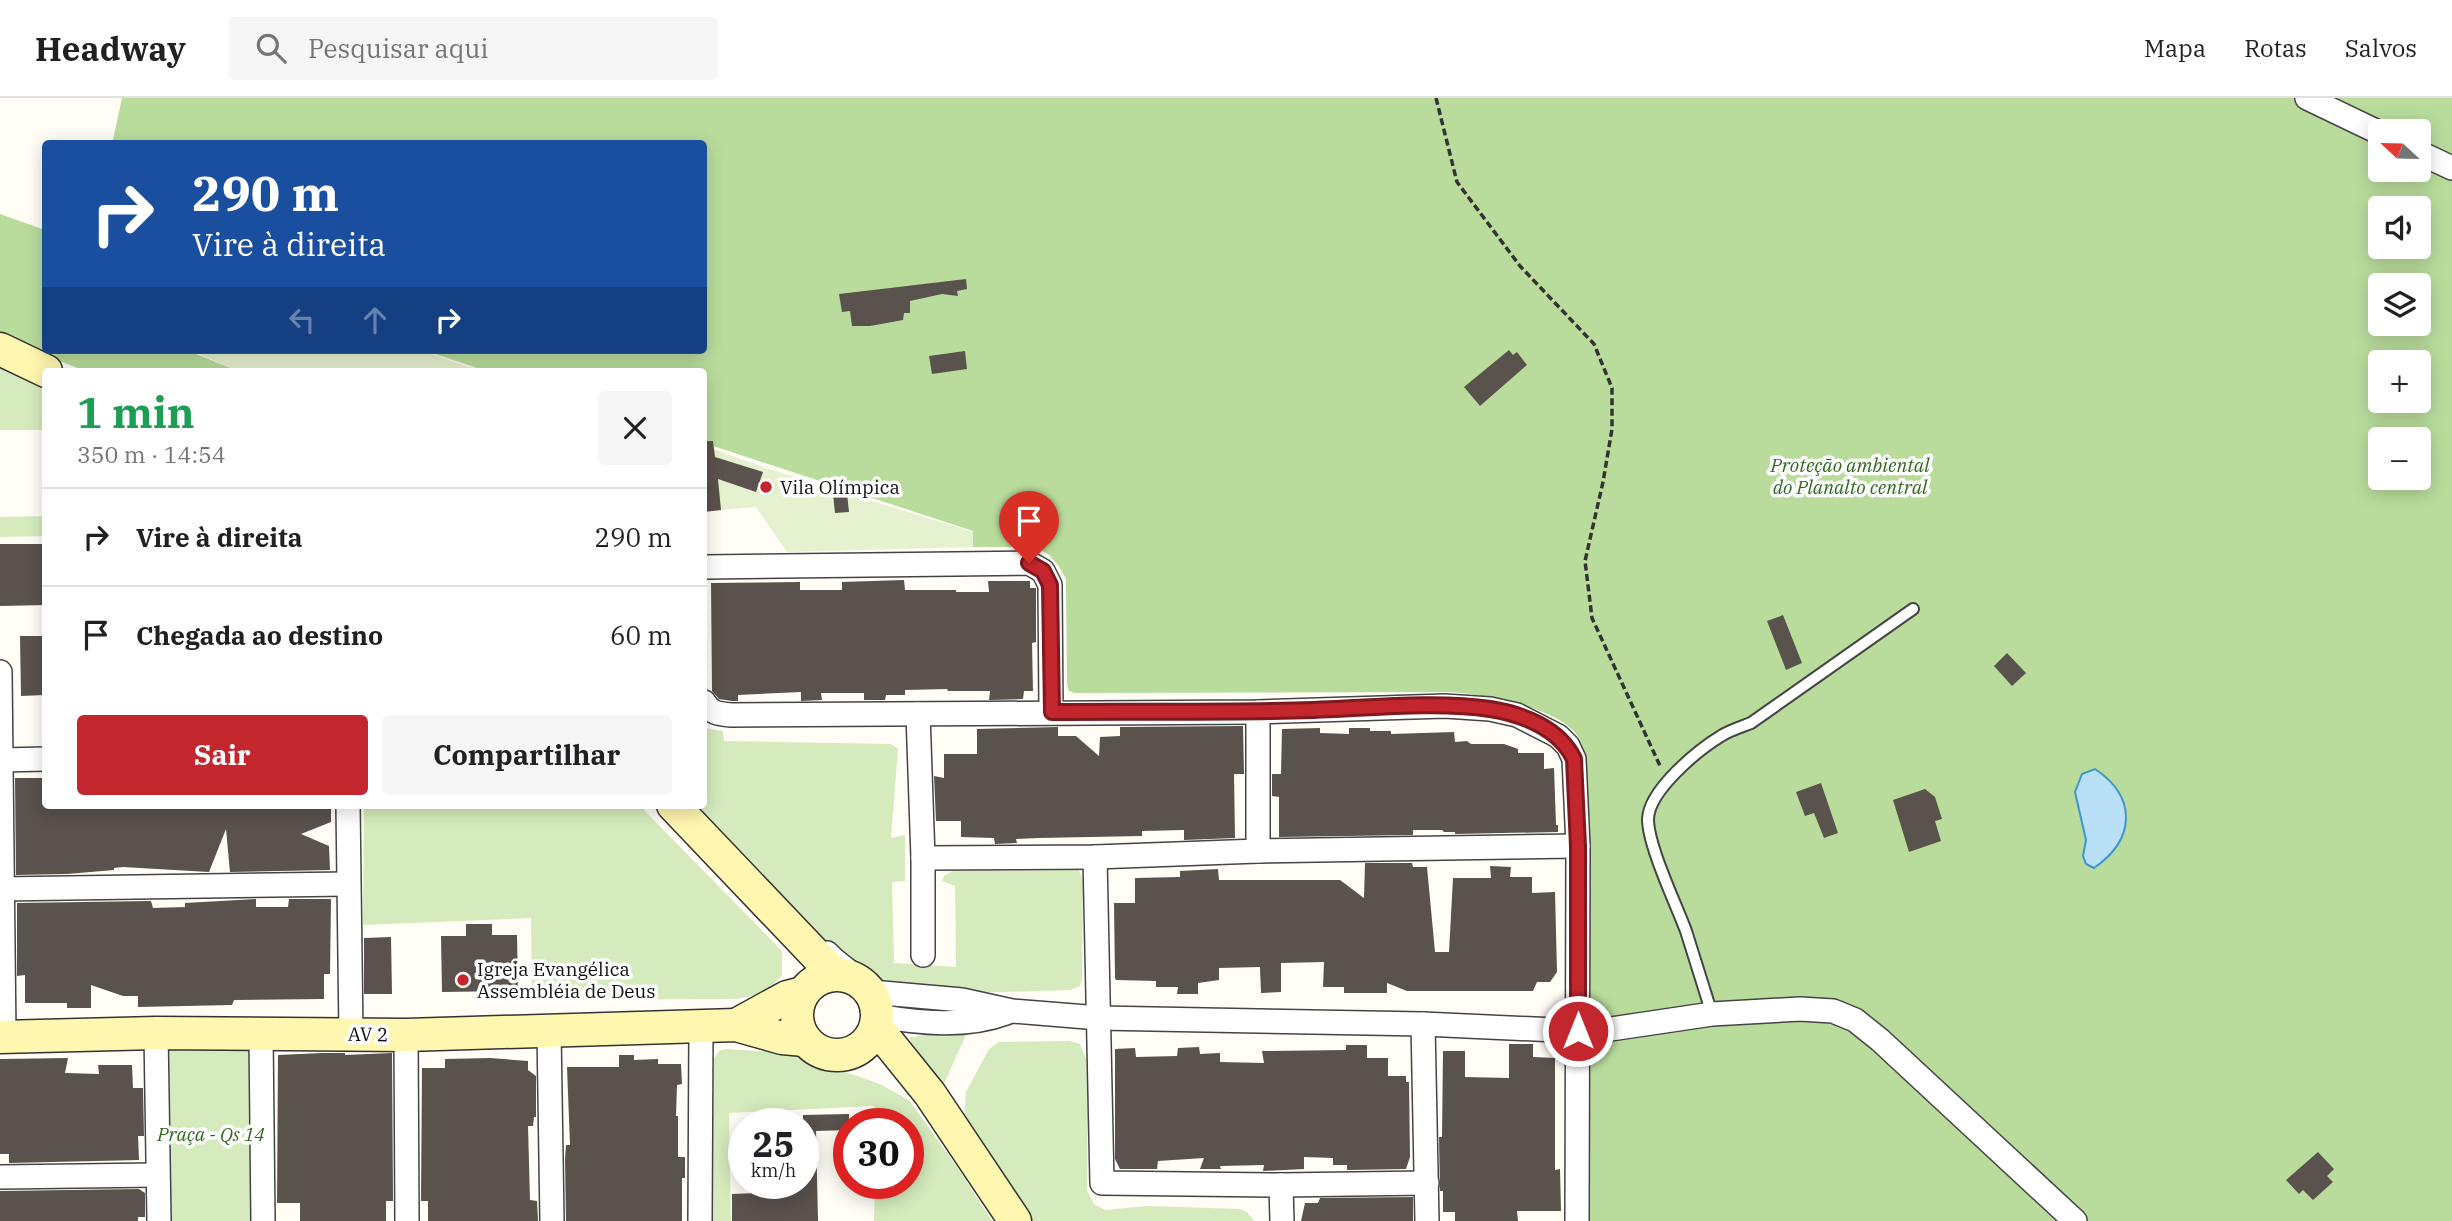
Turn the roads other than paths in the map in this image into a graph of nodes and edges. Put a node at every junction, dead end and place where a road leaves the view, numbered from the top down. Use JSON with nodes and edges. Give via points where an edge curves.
{"nodes":[{"id":1,"x":2307,"y":98,"type":"edge"},
{"id":2,"x":2368,"y":127,"type":"edge"},
{"id":3,"x":2431,"y":158,"type":"edge"},
{"id":4,"x":2452,"y":168,"type":"edge"},
{"id":5,"x":0,"y":349,"type":"edge"},
{"id":6,"x":42,"y":369,"type":"edge"},
{"id":7,"x":707,"y":567,"type":"edge"},
{"id":8,"x":1913,"y":608,"type":"dead end"},
{"id":9,"x":0,"y":672,"type":"edge"},
{"id":10,"x":707,"y":708,"type":"edge"},
{"id":11,"x":1052,"y":712,"type":"junction"},
{"id":12,"x":1258,"y":712,"type":"junction"},
{"id":13,"x":918,"y":714,"type":"junction"},
{"id":14,"x":42,"y":759,"type":"edge"},
{"id":15,"x":1,"y":760,"type":"edge"},
{"id":16,"x":348,"y":809,"type":"edge"},
{"id":17,"x":676,"y":809,"type":"edge"},
{"id":18,"x":693,"y":809,"type":"edge"},
{"id":19,"x":1578,"y":846,"type":"junction"},
{"id":20,"x":1258,"y":851,"type":"junction"},
{"id":21,"x":1094,"y":857,"type":"junction"},
{"id":22,"x":923,"y":858,"type":"junction"},
{"id":23,"x":348,"y":884,"type":"junction"},
{"id":24,"x":2,"y":889,"type":"edge"},
{"id":25,"x":923,"y":955,"type":"dead end"},
{"id":26,"x":815,"y":976,"type":"junction"},
{"id":27,"x":876,"y":1007,"type":"junction"},
{"id":28,"x":1712,"y":1014,"type":"junction"},
{"id":29,"x":1100,"y":1018,"type":"junction"},
{"id":30,"x":1423,"y":1024,"type":"junction"},
{"id":31,"x":736,"y":1025,"type":"junction"},
{"id":32,"x":701,"y":1027,"type":"junction"},
{"id":33,"x":550,"y":1031,"type":"junction"},
{"id":34,"x":1578,"y":1031,"type":"junction"},
{"id":35,"x":156,"y":1034,"type":"junction"},
{"id":36,"x":261,"y":1034,"type":"junction"},
{"id":37,"x":351,"y":1034,"type":"junction"},
{"id":38,"x":406,"y":1035,"type":"junction"},
{"id":39,"x":2,"y":1037,"type":"edge"},
{"id":40,"x":805,"y":1040,"type":"junction"},
{"id":41,"x":854,"y":1052,"type":"junction"},
{"id":42,"x":930,"y":1094,"type":"junction"},
{"id":43,"x":961,"y":1124,"type":"dead end"},
{"id":44,"x":158,"y":1175,"type":"junction"},
{"id":45,"x":0,"y":1177,"type":"edge"},
{"id":46,"x":1427,"y":1183,"type":"junction"},
{"id":47,"x":1281,"y":1185,"type":"junction"},
{"id":48,"x":159,"y":1221,"type":"edge"},
{"id":49,"x":263,"y":1221,"type":"edge"},
{"id":50,"x":407,"y":1221,"type":"edge"},
{"id":51,"x":552,"y":1221,"type":"edge"},
{"id":52,"x":700,"y":1221,"type":"edge"},
{"id":53,"x":1016,"y":1221,"type":"edge"},
{"id":54,"x":1027,"y":1221,"type":"edge"},
{"id":55,"x":1282,"y":1221,"type":"edge"},
{"id":56,"x":1427,"y":1221,"type":"edge"},
{"id":57,"x":1577,"y":1221,"type":"edge"},
{"id":58,"x":2075,"y":1221,"type":"edge"}],
"edges":[{"from":1,"to":2,"type":"street"},
{"from":3,"to":4,"type":"street"},
{"from":5,"to":6,"type":"street"},
{"from":7,"to":11,"type":"street","via":[[1029,563],[1043,571],[1050,585]]},
{"from":8,"to":28,"type":"lane","via":[[1751,723],[1723,734],[1694,755],[1652,803],[1649,827]]},
{"from":9,"to":15,"type":"street"},
{"from":10,"to":13,"type":"street","via":[[731,715]]},
{"from":11,"to":12,"type":"street"},
{"from":11,"to":13,"type":"street"},
{"from":12,"to":19,"type":"street","via":[[1446,706],[1517,715],[1568,746],[1574,759]]},
{"from":12,"to":20,"type":"street"},
{"from":13,"to":22,"type":"street"},
{"from":14,"to":15,"type":"street"},
{"from":15,"to":24,"type":"street"},
{"from":16,"to":23,"type":"street"},
{"from":17,"to":26,"type":"street"},
{"from":18,"to":27,"type":"street","via":[[787,904],[842,970],[862,979]]},
{"from":19,"to":20,"type":"street"},
{"from":19,"to":34,"type":"street"},
{"from":20,"to":21,"type":"street"},
{"from":21,"to":22,"type":"street"},
{"from":21,"to":29,"type":"street"},
{"from":22,"to":25,"type":"street"},
{"from":23,"to":24,"type":"street"},
{"from":23,"to":37,"type":"street"},
{"from":24,"to":39,"type":"street"},
{"from":26,"to":27,"type":"street","via":[[854,978]]},
{"from":26,"to":31,"type":"street","name":"AV 2"},
{"from":26,"to":40,"type":"street","via":[[797,1008]]},
{"from":27,"to":29,"type":"street","via":[[907,1022],[961,1022],[1012,1011]]},
{"from":27,"to":41,"type":"street","via":[[868,1042]]},
{"from":27,"to":42,"type":"street"},
{"from":28,"to":34,"type":"street"},
{"from":28,"to":58,"type":"street","via":[[1833,1010],[1855,1020]]},
{"from":29,"to":30,"type":"street"},
{"from":29,"to":47,"type":"street","via":[[1102,1183]]},
{"from":30,"to":34,"type":"street"},
{"from":30,"to":46,"type":"street"},
{"from":31,"to":32,"type":"street","name":"AV 2"},
{"from":31,"to":40,"type":"street","name":"AV 2"},
{"from":32,"to":33,"type":"street","name":"AV 2"},
{"from":32,"to":52,"type":"street"},
{"from":33,"to":38,"type":"street","name":"AV 2"},
{"from":33,"to":51,"type":"street"},
{"from":34,"to":57,"type":"street"},
{"from":35,"to":36,"type":"street","name":"AV 2"},
{"from":35,"to":39,"type":"street","name":"AV 2"},
{"from":35,"to":44,"type":"street"},
{"from":36,"to":37,"type":"street","name":"AV 2"},
{"from":36,"to":49,"type":"street"},
{"from":37,"to":38,"type":"street","name":"AV 2"},
{"from":38,"to":50,"type":"street"},
{"from":40,"to":41,"type":"street","via":[[828,1055]]},
{"from":41,"to":42,"type":"street"},
{"from":42,"to":53,"type":"street"},
{"from":43,"to":54,"type":"street"},
{"from":44,"to":45,"type":"street"},
{"from":44,"to":48,"type":"street"},
{"from":46,"to":47,"type":"street"},
{"from":46,"to":56,"type":"street"},
{"from":47,"to":55,"type":"street"}]}
